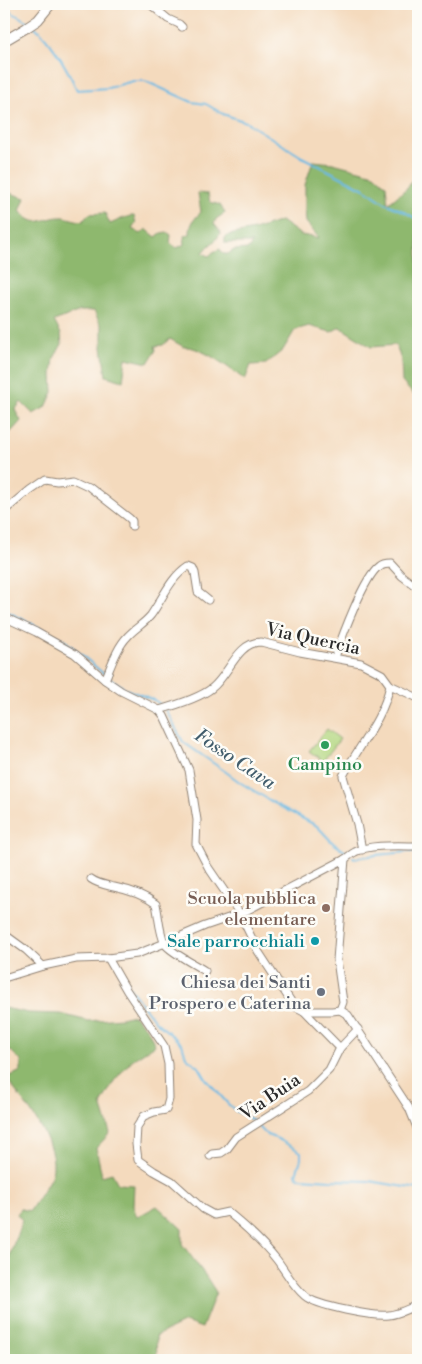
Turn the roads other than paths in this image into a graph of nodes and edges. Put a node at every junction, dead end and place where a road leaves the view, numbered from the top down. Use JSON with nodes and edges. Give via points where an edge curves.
{"nodes":[{"id":1,"x":51,"y":4,"type":"edge"},
{"id":2,"x":150,"y":4,"type":"edge"},
{"id":3,"x":182,"y":27,"type":"dead end"},
{"id":4,"x":4,"y":41,"type":"edge"},
{"id":5,"x":4,"y":512,"type":"edge"},
{"id":6,"x":132,"y":526,"type":"dead end"},
{"id":7,"x":418,"y":588,"type":"edge"},
{"id":8,"x":208,"y":600,"type":"dead end"},
{"id":9,"x":4,"y":617,"type":"edge"},
{"id":10,"x":334,"y":657,"type":"junction"},
{"id":11,"x":106,"y":677,"type":"junction"},
{"id":12,"x":390,"y":685,"type":"junction"},
{"id":13,"x":418,"y":698,"type":"edge"},
{"id":14,"x":163,"y":709,"type":"junction"},
{"id":15,"x":418,"y":846,"type":"edge"},
{"id":16,"x":362,"y":850,"type":"junction"},
{"id":17,"x":349,"y":857,"type":"junction"},
{"id":18,"x":91,"y":879,"type":"dead end"},
{"id":19,"x":240,"y":914,"type":"junction"},
{"id":20,"x":4,"y":934,"type":"edge"},
{"id":21,"x":165,"y":944,"type":"junction"},
{"id":22,"x":108,"y":958,"type":"junction"},
{"id":23,"x":44,"y":966,"type":"junction"},
{"id":24,"x":205,"y":971,"type":"dead end"},
{"id":25,"x":4,"y":978,"type":"edge"},
{"id":26,"x":340,"y":1010,"type":"junction"},
{"id":27,"x":304,"y":1011,"type":"junction"},
{"id":28,"x":358,"y":1029,"type":"junction"},
{"id":29,"x":340,"y":1048,"type":"junction"},
{"id":30,"x":418,"y":1130,"type":"edge"},
{"id":31,"x":210,"y":1156,"type":"dead end"},
{"id":32,"x":418,"y":1305,"type":"edge"}],
"edges":[{"from":1,"to":4,"type":"main road","via":[[32,24]]},
{"from":2,"to":3,"type":"street"},
{"from":5,"to":6,"type":"street","via":[[45,479],[73,479],[88,486],[129,518]]},
{"from":7,"to":10,"type":"street","via":[[390,563],[378,566],[367,581]]},
{"from":8,"to":11,"type":"street","via":[[198,592],[193,568],[188,566],[180,571],[150,616],[127,637]]},
{"from":9,"to":11,"type":"street","via":[[75,654]]},
{"from":10,"to":12,"type":"street","name":"Via Quercia","via":[[362,663],[382,674]]},
{"from":10,"to":14,"type":"street","name":"Via Quercia","via":[[256,642],[240,653],[212,689]]},
{"from":11,"to":14,"type":"street","via":[[121,691]]},
{"from":12,"to":13,"type":"street","name":"Via Quercia"},
{"from":12,"to":16,"type":"street","via":[[372,730],[343,776]]},
{"from":14,"to":19,"type":"street","via":[[189,770],[197,820],[196,844]]},
{"from":15,"to":16,"type":"street"},
{"from":16,"to":17,"type":"street"},
{"from":17,"to":19,"type":"street"},
{"from":17,"to":26,"type":"street","via":[[337,960],[343,1002]]},
{"from":18,"to":21,"type":"street","via":[[133,891],[156,904]]},
{"from":19,"to":21,"type":"street"},
{"from":19,"to":27,"type":"street","via":[[258,951],[286,994],[294,1006]]},
{"from":20,"to":23,"type":"street"},
{"from":21,"to":22,"type":"street","via":[[138,954]]},
{"from":21,"to":24,"type":"street"},
{"from":22,"to":23,"type":"street","via":[[76,959]]},
{"from":22,"to":32,"type":"street","via":[[164,1046],[168,1064],[169,1099],[166,1110],[144,1116],[137,1128],[138,1160],[172,1181],[203,1210],[214,1215],[228,1212],[259,1239],[306,1297],[361,1313],[390,1315]]},
{"from":23,"to":25,"type":"street"},
{"from":26,"to":27,"type":"street"},
{"from":26,"to":28,"type":"street"},
{"from":27,"to":29,"type":"street"},
{"from":28,"to":29,"type":"street","name":"Via Buia"},
{"from":28,"to":30,"type":"street","via":[[409,1108]]},
{"from":29,"to":31,"type":"street","name":"Via Buia","via":[[329,1070],[308,1092],[236,1137],[221,1153]]}]}
